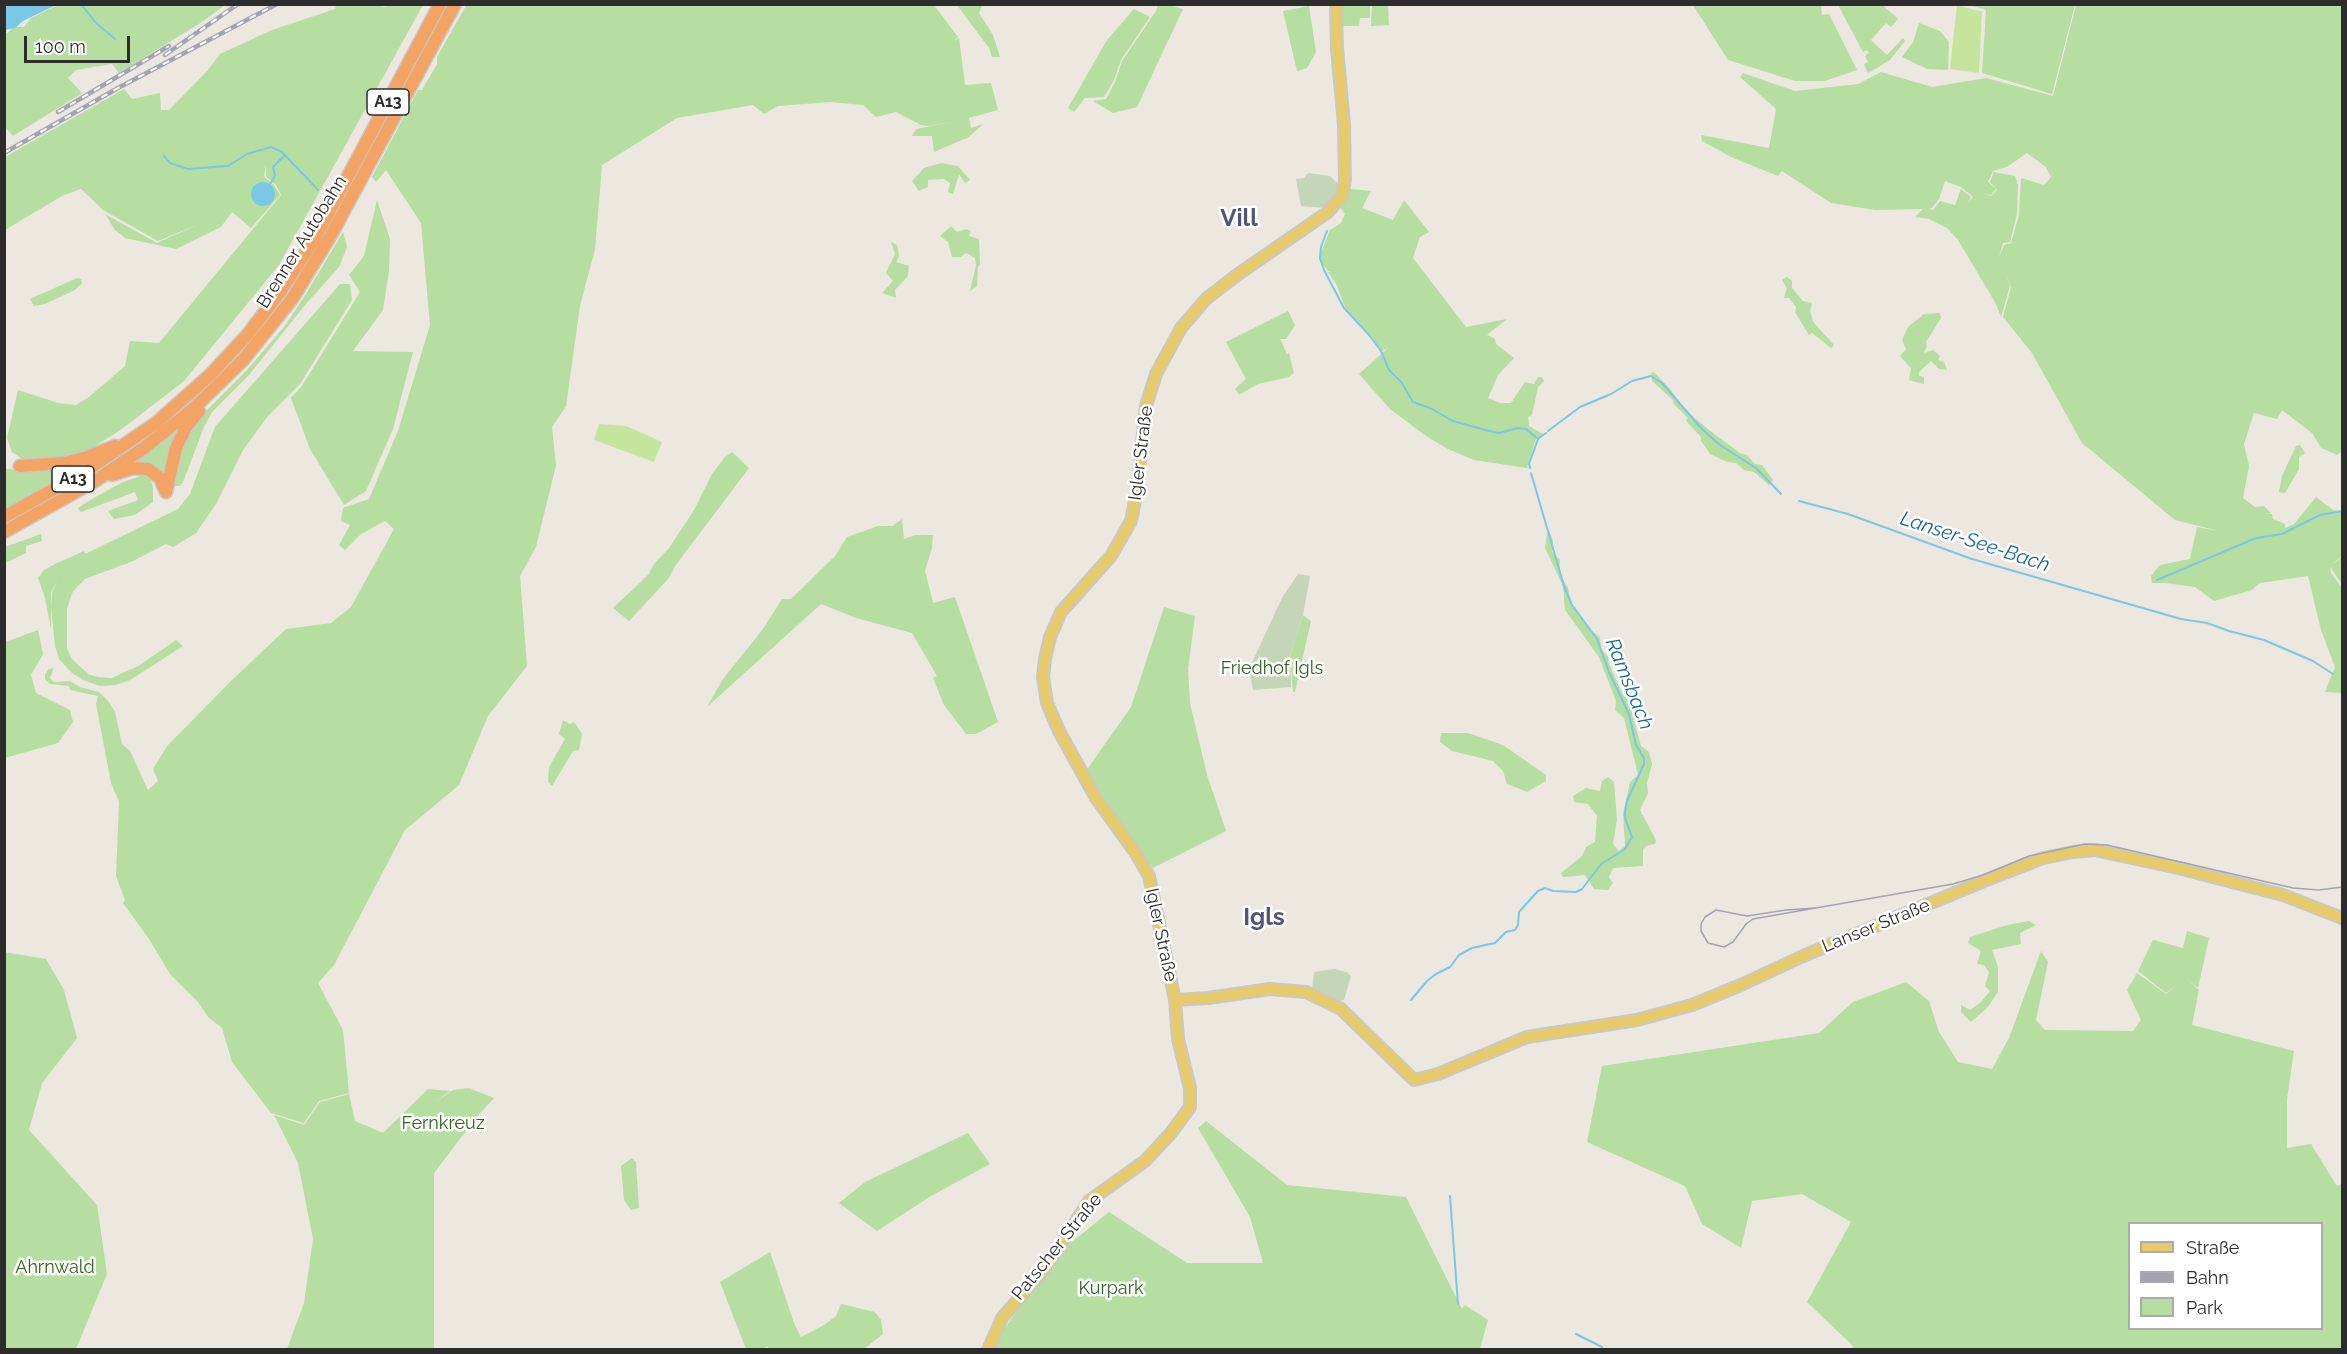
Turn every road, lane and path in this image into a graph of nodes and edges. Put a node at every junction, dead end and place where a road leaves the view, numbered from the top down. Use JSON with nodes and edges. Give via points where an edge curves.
{"nodes":[{"id":1,"x":440,"y":4,"type":"edge"},
{"id":2,"x":455,"y":4,"type":"edge"},
{"id":3,"x":1336,"y":4,"type":"edge"},
{"id":4,"x":231,"y":373,"type":"junction"},
{"id":5,"x":138,"y":436,"type":"junction"},
{"id":6,"x":20,"y":466,"type":"dead end"},
{"id":7,"x":95,"y":481,"type":"junction"},
{"id":8,"x":4,"y":517,"type":"edge"},
{"id":9,"x":4,"y":531,"type":"edge"},
{"id":10,"x":2343,"y":918,"type":"edge"},
{"id":11,"x":1175,"y":1000,"type":"junction"},
{"id":12,"x":988,"y":1350,"type":"edge"}],
"edges":[{"from":1,"to":5,"type":"highway","name":"Brenner Autobahn","number":"A13","via":[[336,200],[280,292],[249,334],[187,397]]},
{"from":2,"to":4,"type":"highway","name":"Brenner Autobahn","number":"A13","via":[[331,236],[282,312]]},
{"from":3,"to":11,"type":"main road","name":"Igler Straße","via":[[1344,125],[1342,196],[1328,212],[1206,299],[1181,328],[1156,374],[1146,406],[1131,521],[1111,556],[1061,612],[1046,651],[1043,677],[1055,724],[1096,798],[1149,876]]},
{"from":4,"to":7,"type":"highway","name":"Brenner Autobahn","number":"A13","via":[[177,423]]},
{"from":4,"to":7,"type":"highway","via":[[183,434],[173,457],[166,492],[157,476],[145,468],[125,470]]},
{"from":5,"to":6,"type":"highway","via":[[71,462]]},
{"from":5,"to":8,"type":"highway","name":"Brenner Autobahn","number":"A13","via":[[81,474]]},
{"from":7,"to":9,"type":"highway","name":"Brenner Autobahn","number":"A13"},
{"from":10,"to":11,"type":"main road","name":"Lanser Straße","via":[[2283,895],[2188,870],[2095,850],[2073,852],[2043,858],[1984,881],[1692,1005],[1637,1020],[1527,1037],[1414,1080],[1341,1009],[1306,992],[1270,989]]},
{"from":11,"to":12,"type":"main road","name":"Patscher Straße","via":[[1178,1039],[1191,1096],[1189,1111],[1145,1161],[1089,1201],[1047,1266],[1002,1318]]}]}
